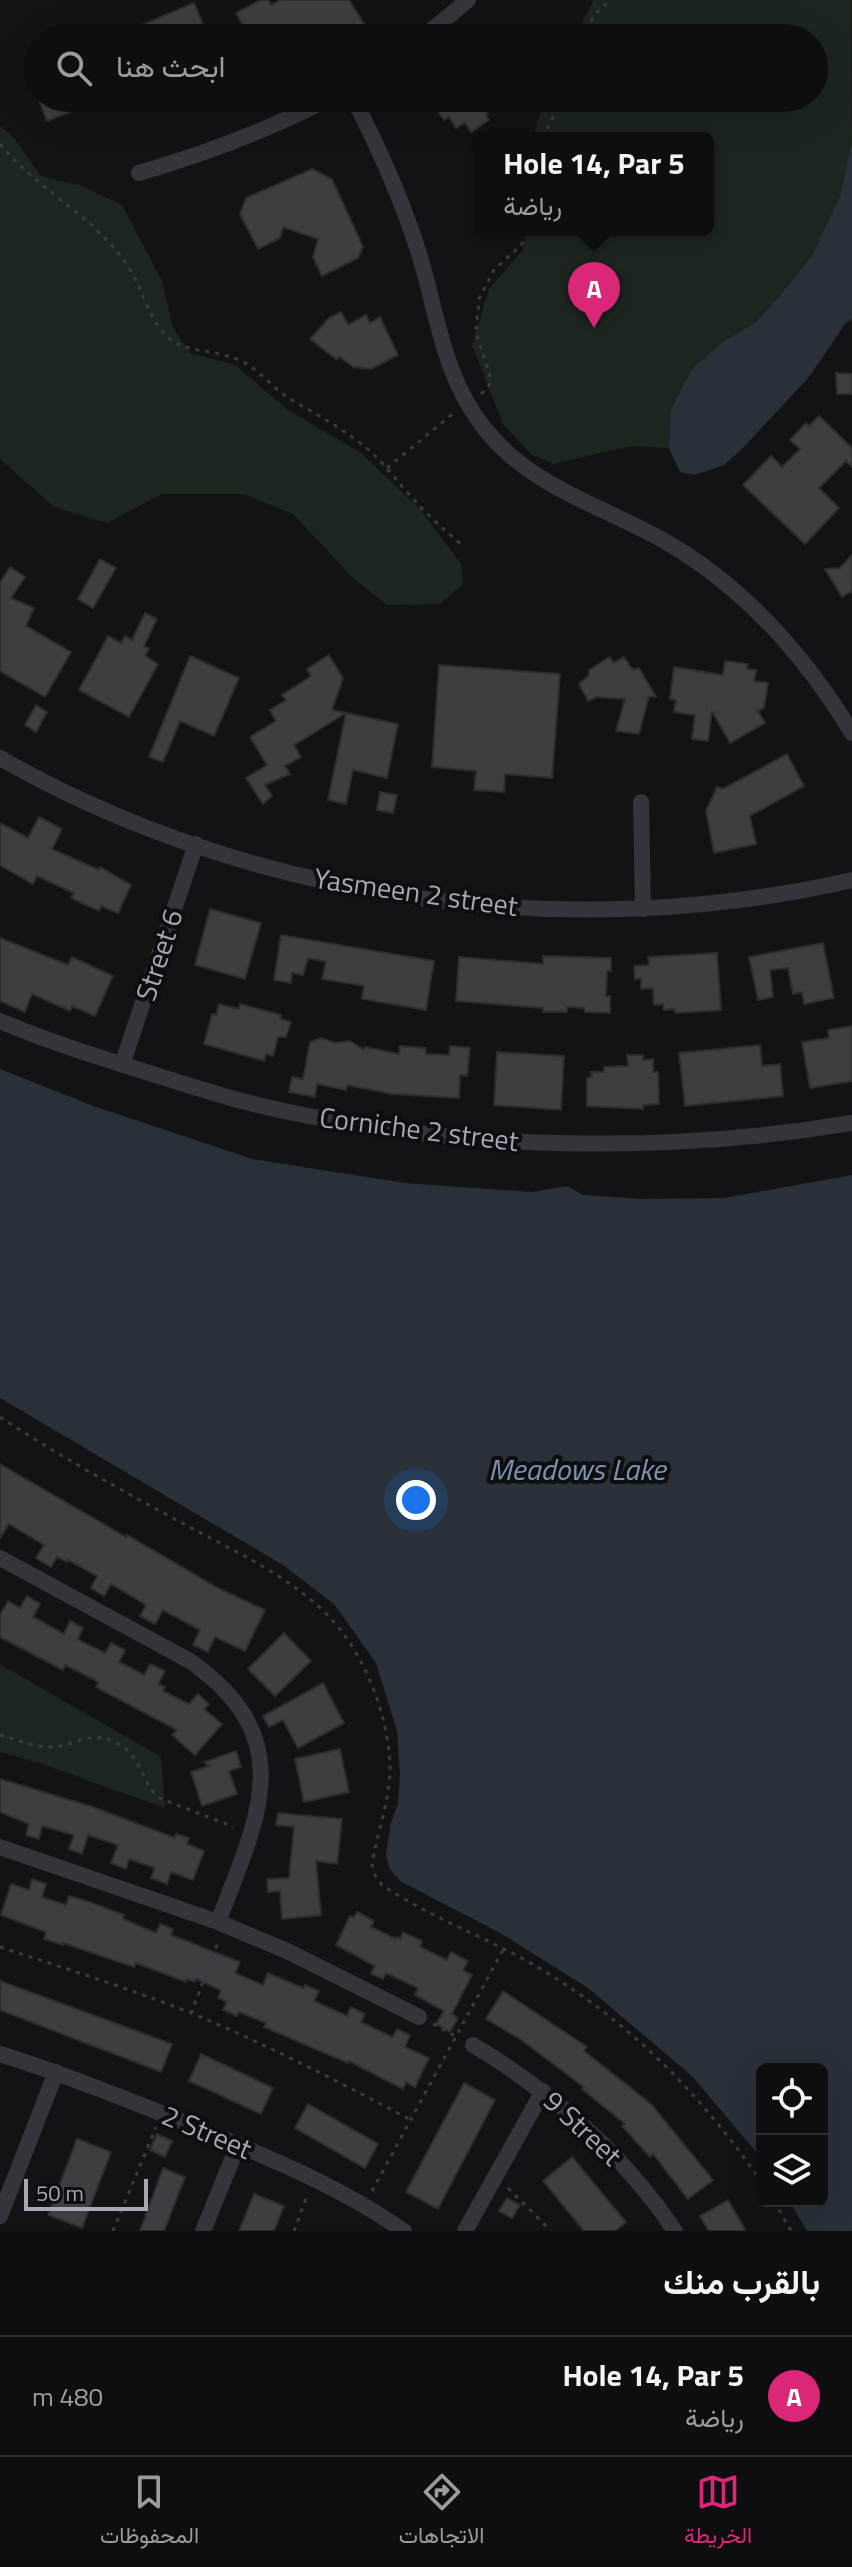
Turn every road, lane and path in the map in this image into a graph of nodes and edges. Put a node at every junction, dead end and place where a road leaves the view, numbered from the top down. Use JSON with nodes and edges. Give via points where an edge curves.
{"nodes":[{"id":1,"x":468,"y":0,"type":"edge"},
{"id":2,"x":611,"y":0,"type":"edge"},
{"id":3,"x":439,"y":24,"type":"edge"},
{"id":4,"x":587,"y":24,"type":"edge"},
{"id":5,"x":303,"y":112,"type":"edge"},
{"id":6,"x":360,"y":112,"type":"edge"},
{"id":7,"x":555,"y":112,"type":"edge"},
{"id":8,"x":546,"y":132,"type":"edge"},
{"id":9,"x":0,"y":144,"type":"edge"},
{"id":10,"x":139,"y":173,"type":"dead end"},
{"id":11,"x":524,"y":236,"type":"edge"},
{"id":12,"x":467,"y":404,"type":"junction"},
{"id":13,"x":387,"y":468,"type":"junction"},
{"id":14,"x":463,"y":546,"type":"dead end"},
{"id":15,"x":852,"y":733,"type":"edge"},
{"id":16,"x":0,"y":758,"type":"edge"},
{"id":17,"x":641,"y":802,"type":"dead end"},
{"id":18,"x":196,"y":844,"type":"junction"},
{"id":19,"x":852,"y":880,"type":"edge"},
{"id":20,"x":643,"y":909,"type":"junction"},
{"id":21,"x":0,"y":1021,"type":"edge"},
{"id":22,"x":122,"y":1065,"type":"junction"},
{"id":23,"x":852,"y":1123,"type":"edge"},
{"id":24,"x":0,"y":1417,"type":"edge"},
{"id":25,"x":0,"y":1558,"type":"edge"},
{"id":26,"x":0,"y":1735,"type":"edge"},
{"id":27,"x":252,"y":1834,"type":"junction"},
{"id":28,"x":0,"y":1847,"type":"edge"},
{"id":29,"x":218,"y":1922,"type":"junction"},
{"id":30,"x":0,"y":1947,"type":"edge"},
{"id":31,"x":504,"y":1948,"type":"junction"},
{"id":32,"x":191,"y":2014,"type":"junction"},
{"id":33,"x":419,"y":2017,"type":"joint"},
{"id":34,"x":456,"y":2037,"type":"junction"},
{"id":35,"x":473,"y":2045,"type":"joint"},
{"id":36,"x":0,"y":2054,"type":"edge"},
{"id":37,"x":56,"y":2072,"type":"junction"},
{"id":38,"x":543,"y":2091,"type":"junction"},
{"id":39,"x":162,"y":2112,"type":"junction"},
{"id":40,"x":411,"y":2120,"type":"junction"},
{"id":41,"x":238,"y":2145,"type":"junction"},
{"id":42,"x":756,"y":2175,"type":"edge"},
{"id":43,"x":496,"y":2177,"type":"junction"},
{"id":44,"x":314,"y":2178,"type":"junction"},
{"id":45,"x":364,"y":2205,"type":"junction"},
{"id":46,"x":777,"y":2207,"type":"edge"},
{"id":47,"x":0,"y":2216,"type":"edge"},
{"id":48,"x":113,"y":2231,"type":"edge"},
{"id":49,"x":203,"y":2231,"type":"edge"},
{"id":50,"x":294,"y":2231,"type":"edge"},
{"id":51,"x":404,"y":2231,"type":"edge"},
{"id":52,"x":465,"y":2231,"type":"edge"},
{"id":53,"x":551,"y":2231,"type":"edge"},
{"id":54,"x":675,"y":2231,"type":"edge"},
{"id":55,"x":791,"y":2231,"type":"edge"}],
"edges":[{"from":1,"to":3,"type":"street"},
{"from":2,"to":4,"type":"path"},
{"from":5,"to":10,"type":"street","via":[[212,151]]},
{"from":6,"to":12,"type":"street","via":[[405,215],[443,349]]},
{"from":7,"to":8,"type":"path"},
{"from":9,"to":13,"type":"path","via":[[25,172],[78,211],[114,247],[171,340],[250,366]]},
{"from":11,"to":12,"type":"path","via":[[494,270],[479,299],[476,332],[490,381],[486,391]]},
{"from":12,"to":13,"type":"path"},
{"from":12,"to":15,"type":"street","via":[[505,452],[535,474],[671,545],[728,586],[797,654]]},
{"from":13,"to":14,"type":"path"},
{"from":16,"to":18,"type":"street","name":"Yasmeen 2 street","via":[[108,811]]},
{"from":17,"to":20,"type":"street"},
{"from":18,"to":20,"type":"street","name":"Yasmeen 2 street","via":[[282,872],[461,904]]},
{"from":18,"to":22,"type":"street","name":"Street 6"},
{"from":19,"to":20,"type":"street","name":"Yasmeen 2 street","via":[[732,901]]},
{"from":21,"to":22,"type":"street","name":"Corniche 2 street"},
{"from":22,"to":23,"type":"street","name":"Corniche 2 street","via":[[281,1110],[461,1138],[643,1142]]},
{"from":24,"to":31,"type":"path","via":[[273,1574],[329,1617],[355,1650],[385,1731],[389,1792],[374,1852],[375,1875],[391,1891]]},
{"from":25,"to":27,"type":"street","via":[[190,1661],[233,1698],[248,1722],[261,1778]]},
{"from":26,"to":27,"type":"path","via":[[49,1747],[87,1737],[111,1740],[131,1754],[159,1798]]},
{"from":27,"to":29,"type":"street"},
{"from":28,"to":29,"type":"street"},
{"from":29,"to":32,"type":"path","via":[[219,1943]]},
{"from":29,"to":33,"type":"street"},
{"from":30,"to":32,"type":"path"},
{"from":31,"to":34,"type":"path"},
{"from":31,"to":42,"type":"path","via":[[583,1996],[655,2055],[688,2087]]},
{"from":32,"to":40,"type":"path"},
{"from":33,"to":34,"type":"path"},
{"from":34,"to":35,"type":"path"},
{"from":34,"to":40,"type":"path"},
{"from":35,"to":38,"type":"street","name":"9 Street"},
{"from":36,"to":37,"type":"street","name":"2 Street"},
{"from":37,"to":39,"type":"street","name":"2 Street"},
{"from":37,"to":47,"type":"street"},
{"from":38,"to":43,"type":"street"},
{"from":38,"to":54,"type":"street","name":"9 Street","via":[[628,2170]]},
{"from":39,"to":41,"type":"street","name":"2 Street"},
{"from":39,"to":48,"type":"path"},
{"from":40,"to":45,"type":"path"},
{"from":41,"to":44,"type":"street","name":"2 Street"},
{"from":41,"to":49,"type":"street"},
{"from":43,"to":52,"type":"street"},
{"from":43,"to":53,"type":"path"},
{"from":44,"to":45,"type":"street","name":"2 Street"},
{"from":44,"to":50,"type":"path"},
{"from":45,"to":51,"type":"street","name":"2 Street"},
{"from":46,"to":55,"type":"path"}]}
